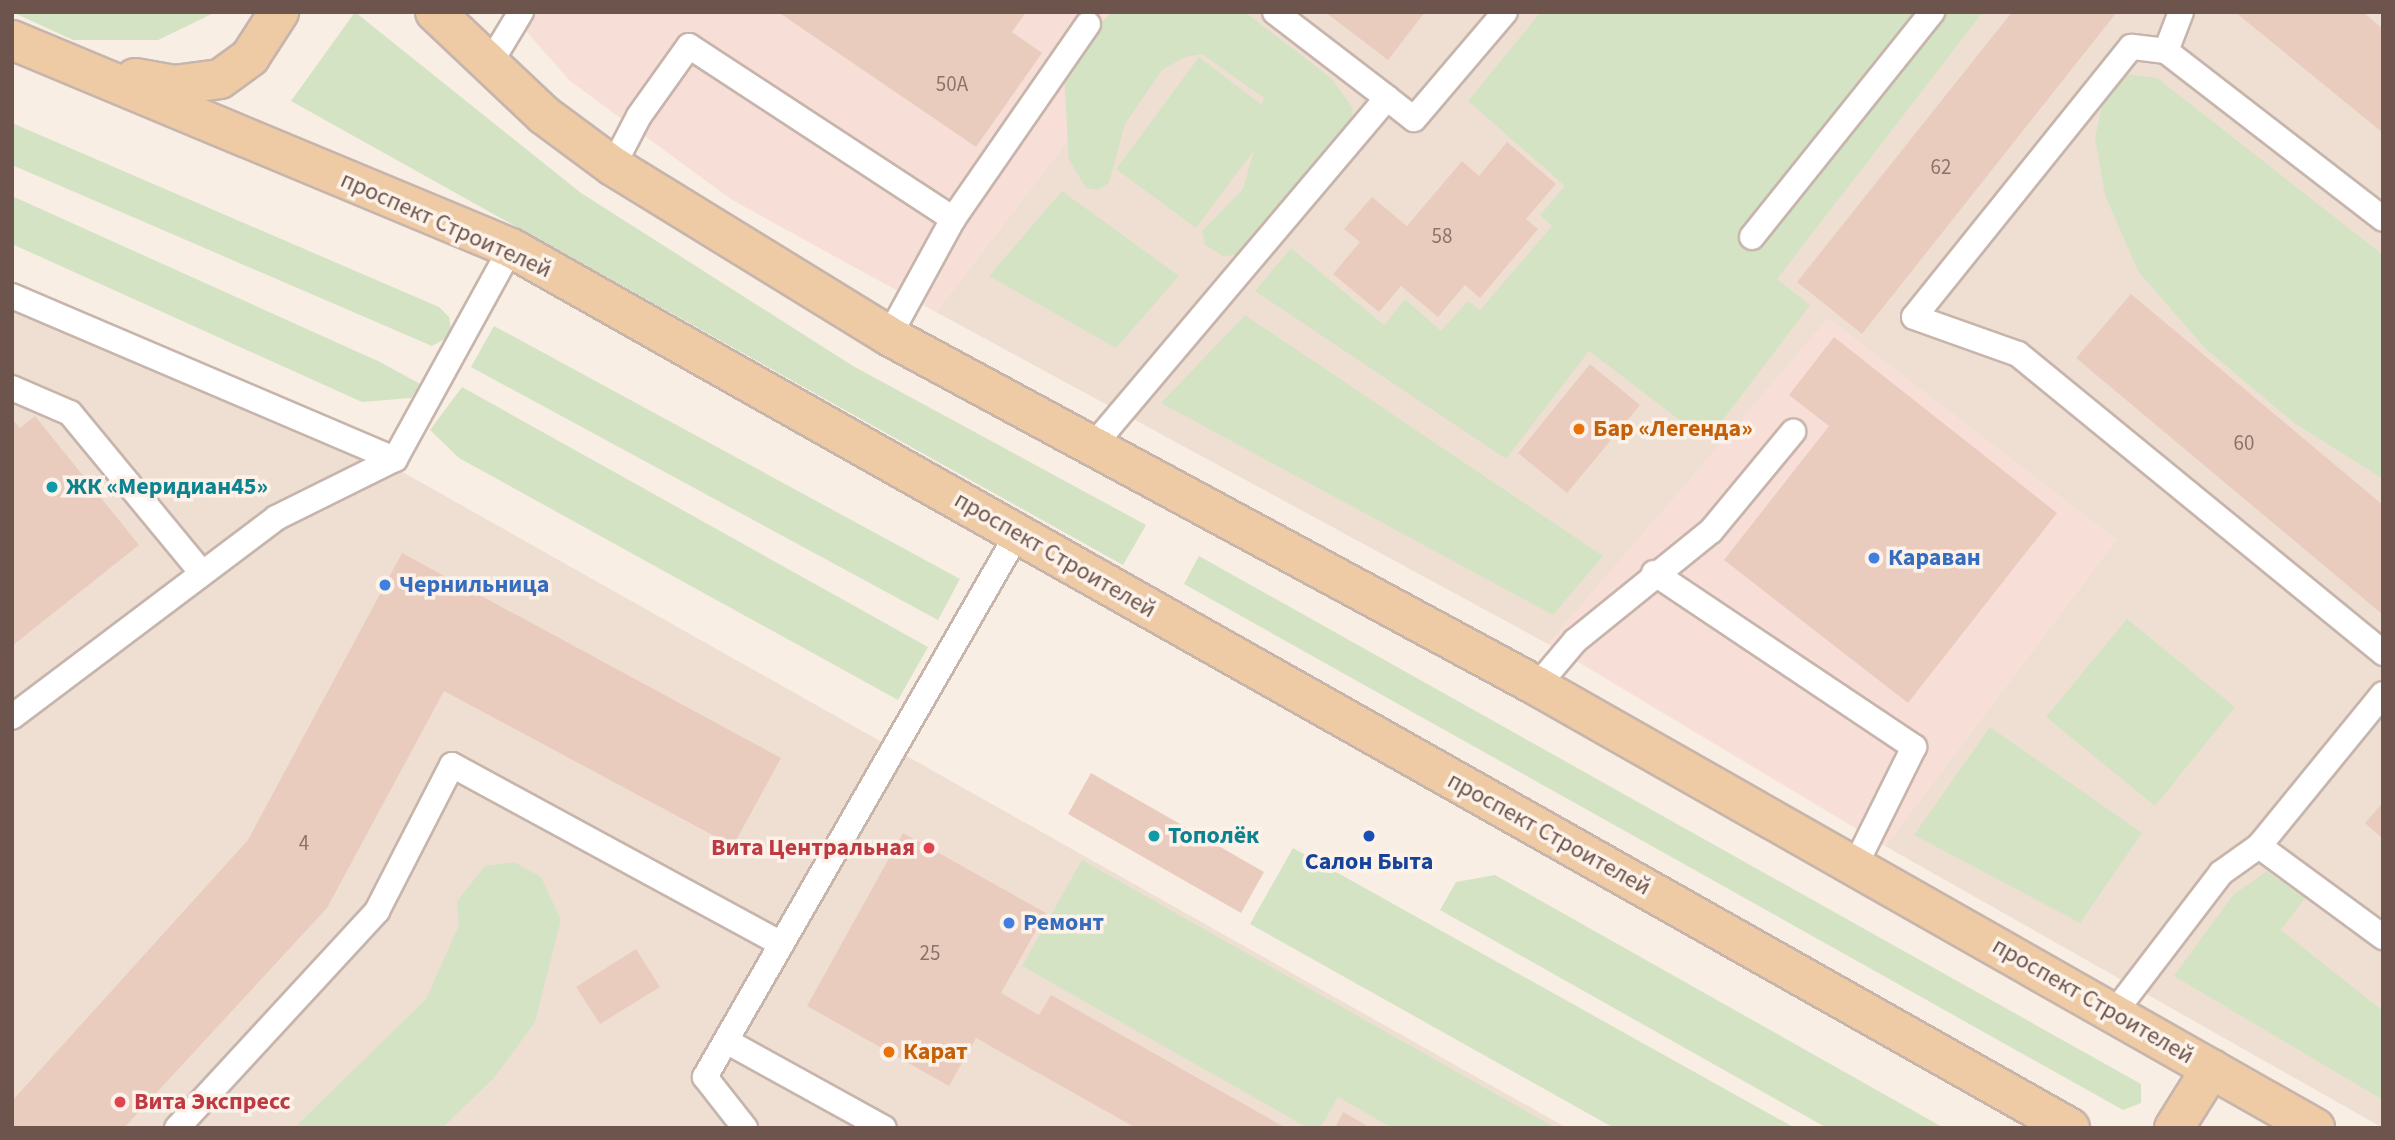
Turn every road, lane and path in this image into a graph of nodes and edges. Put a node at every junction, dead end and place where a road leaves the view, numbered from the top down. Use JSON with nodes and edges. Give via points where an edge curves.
{"nodes":[{"id":1,"x":279,"y":12,"type":"edge"},
{"id":2,"x":435,"y":12,"type":"edge"},
{"id":3,"x":521,"y":12,"type":"edge"},
{"id":4,"x":1275,"y":12,"type":"edge"},
{"id":5,"x":1504,"y":12,"type":"edge"},
{"id":6,"x":1932,"y":12,"type":"edge"},
{"id":7,"x":2181,"y":12,"type":"edge"},
{"id":8,"x":1088,"y":24,"type":"dead end"},
{"id":9,"x":12,"y":40,"type":"edge"},
{"id":10,"x":2166,"y":51,"type":"junction"},
{"id":11,"x":489,"y":65,"type":"junction"},
{"id":12,"x":78,"y":68,"type":"junction"},
{"id":13,"x":1387,"y":98,"type":"junction"},
{"id":14,"x":613,"y":166,"type":"junction"},
{"id":15,"x":953,"y":219,"type":"junction"},
{"id":16,"x":2383,"y":219,"type":"edge"},
{"id":17,"x":1752,"y":237,"type":"dead end"},
{"id":18,"x":511,"y":248,"type":"junction"},
{"id":19,"x":12,"y":296,"type":"edge"},
{"id":20,"x":889,"y":336,"type":"junction"},
{"id":21,"x":12,"y":388,"type":"edge"},
{"id":22,"x":1793,"y":432,"type":"dead end"},
{"id":23,"x":1092,"y":447,"type":"junction"},
{"id":24,"x":395,"y":459,"type":"junction"},
{"id":25,"x":1018,"y":533,"type":"junction"},
{"id":26,"x":202,"y":573,"type":"junction"},
{"id":27,"x":1654,"y":573,"type":"junction"},
{"id":28,"x":2383,"y":653,"type":"edge"},
{"id":29,"x":1537,"y":686,"type":"junction"},
{"id":30,"x":2383,"y":694,"type":"edge"},
{"id":31,"x":12,"y":717,"type":"edge"},
{"id":32,"x":2259,"y":846,"type":"junction"},
{"id":33,"x":1855,"y":866,"type":"junction"},
{"id":34,"x":2383,"y":937,"type":"edge"},
{"id":35,"x":782,"y":944,"type":"junction"},
{"id":36,"x":2114,"y":1013,"type":"junction"},
{"id":37,"x":728,"y":1042,"type":"junction"},
{"id":38,"x":2211,"y":1069,"type":"junction"},
{"id":39,"x":737,"y":1125,"type":"edge"},
{"id":40,"x":177,"y":1128,"type":"edge"},
{"id":41,"x":884,"y":1128,"type":"edge"},
{"id":42,"x":2070,"y":1128,"type":"edge"},
{"id":43,"x":2174,"y":1128,"type":"edge"},
{"id":44,"x":2315,"y":1128,"type":"edge"}],
"edges":[{"from":1,"to":12,"type":"main road","via":[[250,57],[220,79],[174,85]]},
{"from":2,"to":11,"type":"main road","name":"проспект Строителей"},
{"from":3,"to":11,"type":"lane"},
{"from":4,"to":13,"type":"lane"},
{"from":5,"to":13,"type":"lane","via":[[1414,119]]},
{"from":6,"to":17,"type":"lane"},
{"from":7,"to":10,"type":"lane"},
{"from":8,"to":15,"type":"lane"},
{"from":9,"to":12,"type":"main road","name":"проспект Строителей"},
{"from":10,"to":16,"type":"lane"},
{"from":10,"to":28,"type":"lane","via":[[2131,47],[1914,317],[2018,354]]},
{"from":11,"to":14,"type":"main road","name":"проспект Строителей"},
{"from":12,"to":18,"type":"main road","name":"проспект Строителей"},
{"from":13,"to":23,"type":"lane"},
{"from":14,"to":15,"type":"lane","via":[[639,116],[689,46]]},
{"from":14,"to":20,"type":"main road","name":"проспект Строителей"},
{"from":15,"to":20,"type":"lane"},
{"from":18,"to":24,"type":"lane"},
{"from":18,"to":25,"type":"main road","name":"проспект Строителей"},
{"from":19,"to":24,"type":"lane"},
{"from":20,"to":23,"type":"main road","name":"проспект Строителей"},
{"from":21,"to":26,"type":"lane","via":[[70,413]]},
{"from":22,"to":27,"type":"lane","via":[[1711,531]]},
{"from":23,"to":29,"type":"main road","name":"проспект Строителей"},
{"from":24,"to":26,"type":"lane","via":[[276,518]]},
{"from":25,"to":35,"type":"lane"},
{"from":25,"to":42,"type":"main road","name":"проспект Строителей"},
{"from":26,"to":31,"type":"lane"},
{"from":27,"to":29,"type":"lane","via":[[1575,641]]},
{"from":27,"to":33,"type":"lane","via":[[1914,747]]},
{"from":29,"to":33,"type":"main road","name":"проспект Строителей"},
{"from":30,"to":32,"type":"lane"},
{"from":32,"to":34,"type":"lane"},
{"from":32,"to":36,"type":"lane","via":[[2221,873]]},
{"from":33,"to":36,"type":"main road","name":"проспект Строителей"},
{"from":35,"to":37,"type":"lane"},
{"from":35,"to":40,"type":"lane","via":[[452,765],[376,912]]},
{"from":36,"to":38,"type":"main road","name":"проспект Строителей"},
{"from":37,"to":39,"type":"lane","via":[[705,1077]]},
{"from":37,"to":41,"type":"lane"},
{"from":38,"to":43,"type":"main road"},
{"from":38,"to":44,"type":"main road","name":"проспект Строителей"}]}
